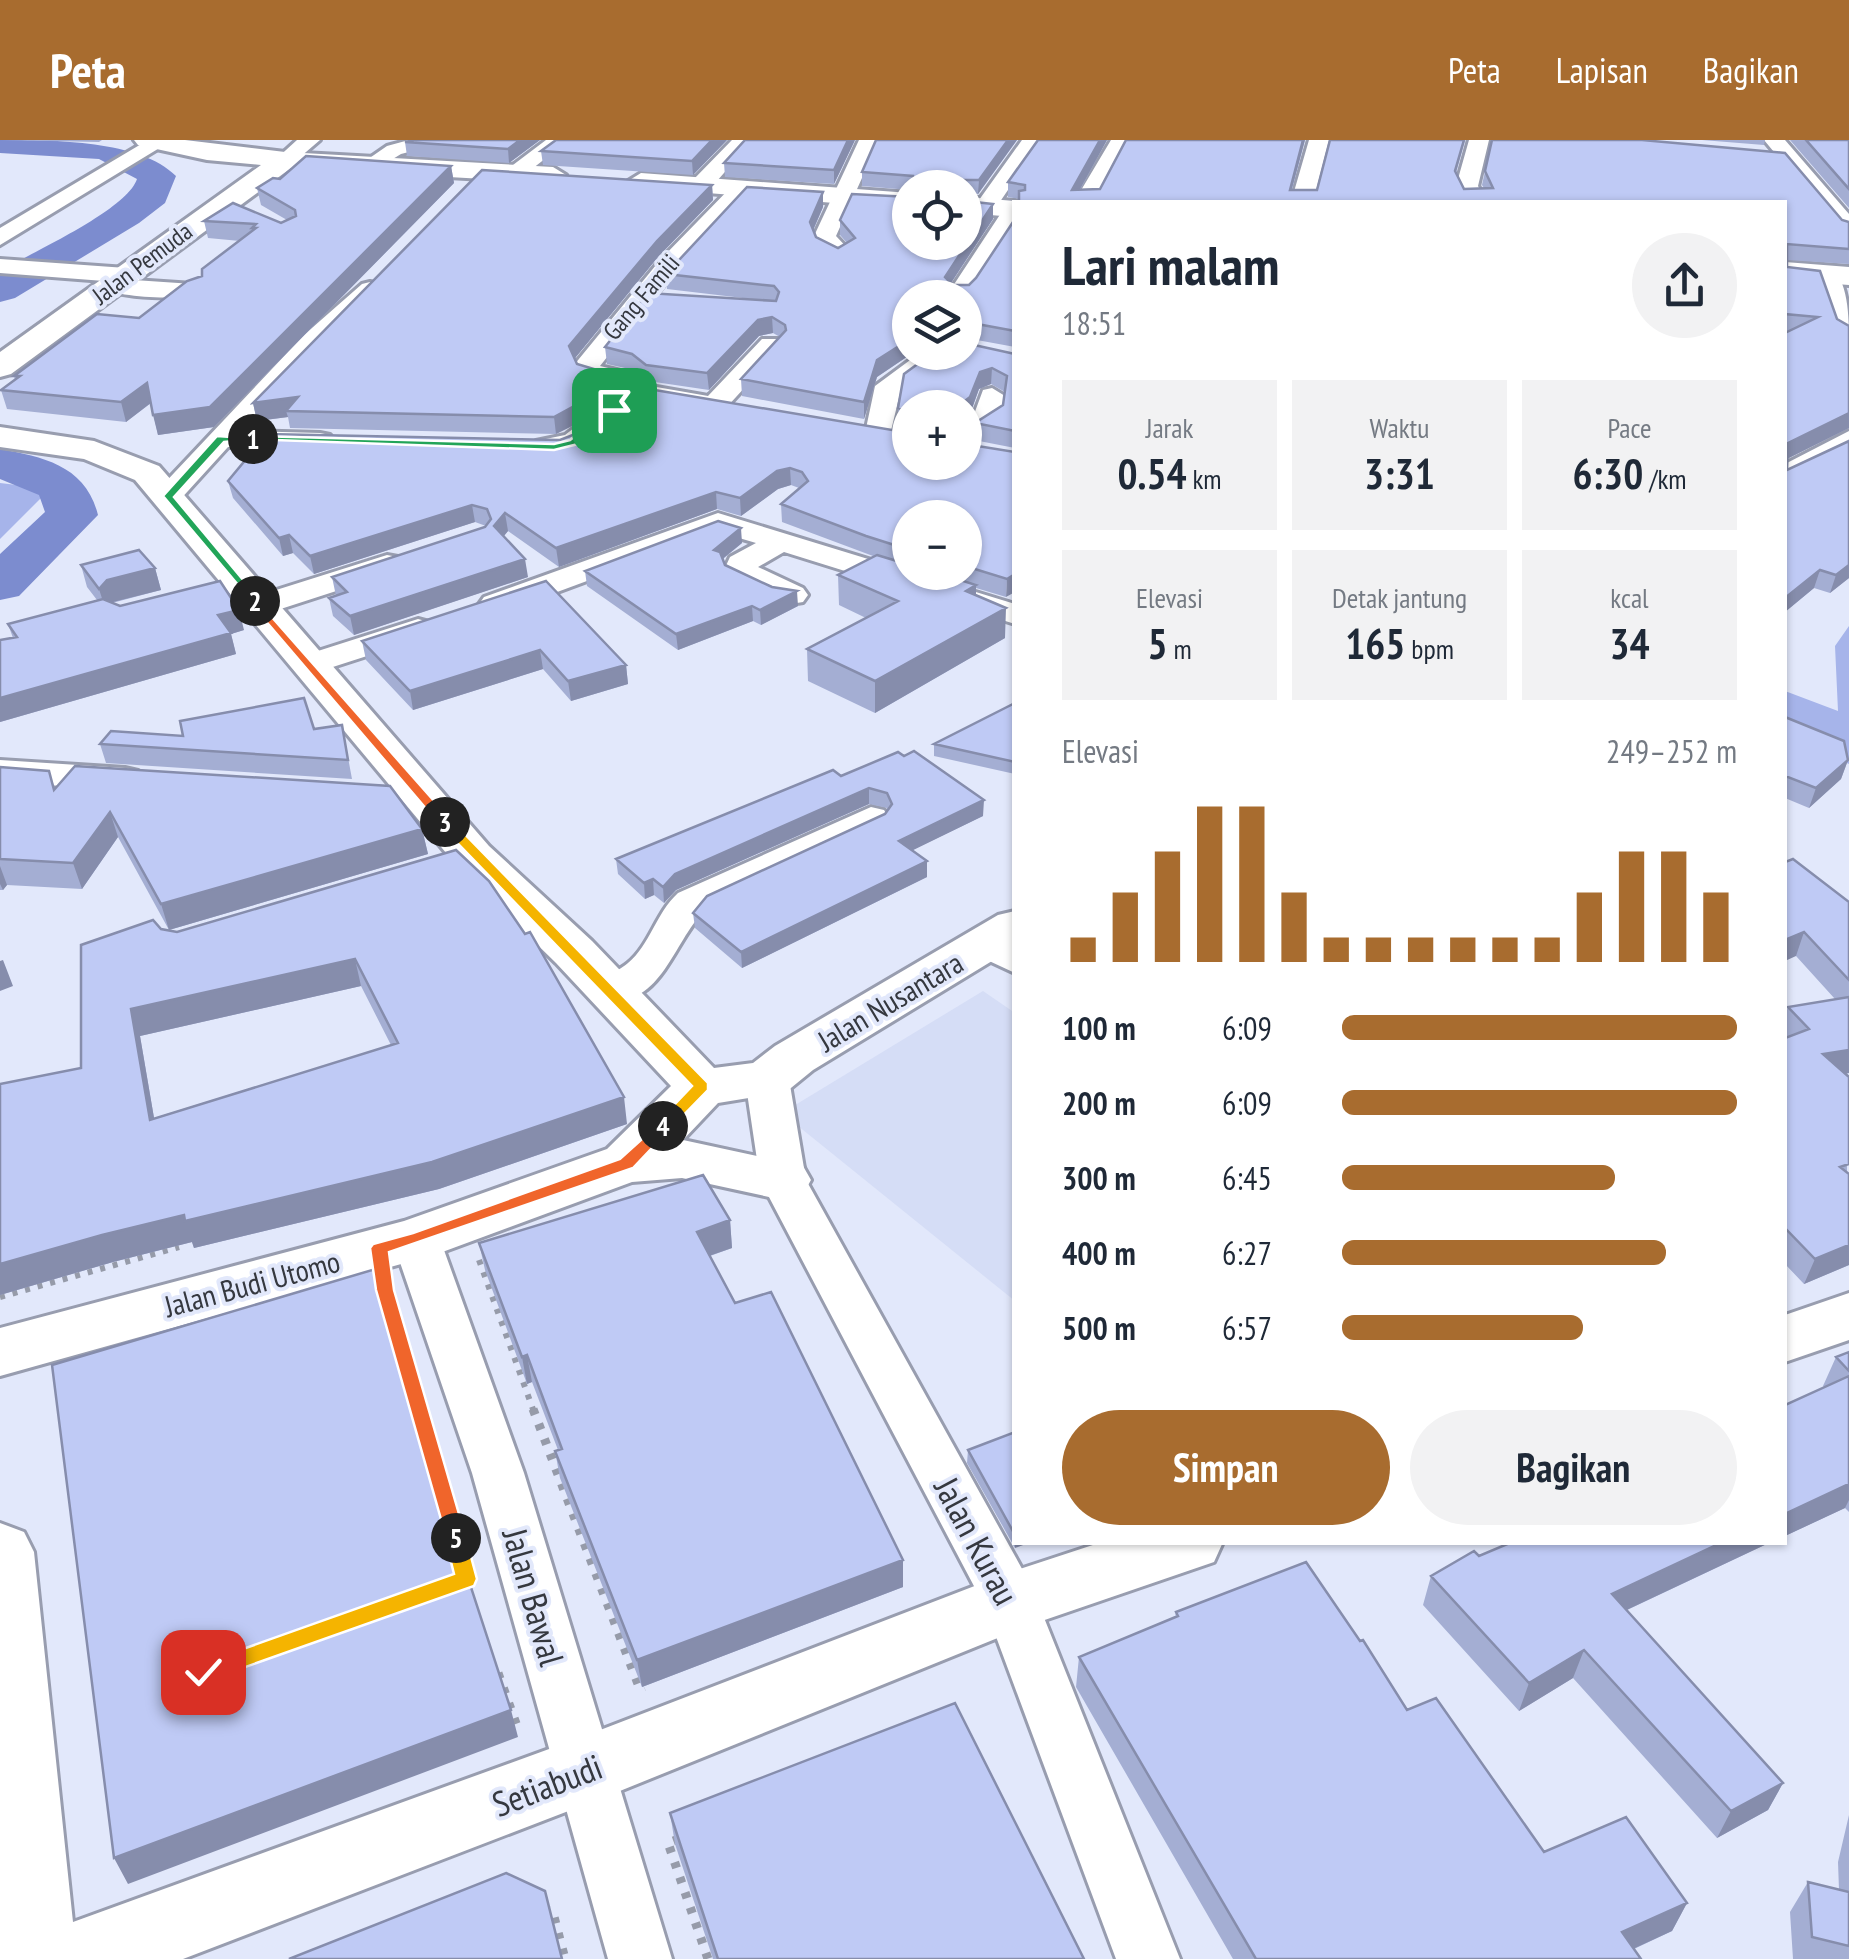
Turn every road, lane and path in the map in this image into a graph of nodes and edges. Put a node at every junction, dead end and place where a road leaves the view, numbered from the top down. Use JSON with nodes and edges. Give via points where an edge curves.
{"nodes":[{"id":1,"x":310,"y":140,"type":"edge"},
{"id":2,"x":433,"y":140,"type":"edge"},
{"id":3,"x":560,"y":140,"type":"edge"},
{"id":4,"x":743,"y":140,"type":"edge"},
{"id":5,"x":868,"y":140,"type":"edge"},
{"id":6,"x":1032,"y":140,"type":"edge"},
{"id":7,"x":1121,"y":140,"type":"edge"},
{"id":8,"x":1319,"y":140,"type":"edge"},
{"id":9,"x":1479,"y":140,"type":"edge"},
{"id":10,"x":1774,"y":140,"type":"edge"},
{"id":11,"x":150,"y":144,"type":"edge"},
{"id":12,"x":207,"y":152,"type":"junction"},
{"id":13,"x":1757,"y":156,"type":"edge"},
{"id":14,"x":1789,"y":158,"type":"junction"},
{"id":15,"x":285,"y":160,"type":"junction"},
{"id":16,"x":372,"y":164,"type":"junction"},
{"id":17,"x":482,"y":170,"type":"junction"},
{"id":18,"x":516,"y":172,"type":"junction"},
{"id":19,"x":571,"y":176,"type":"edge"},
{"id":20,"x":608,"y":178,"type":"edge"},
{"id":21,"x":701,"y":185,"type":"junction"},
{"id":22,"x":742,"y":188,"type":"junction"},
{"id":23,"x":842,"y":196,"type":"junction"},
{"id":24,"x":456,"y":198,"type":"edge"},
{"id":25,"x":982,"y":198,"type":"edge"},
{"id":26,"x":892,"y":200,"type":"edge"},
{"id":27,"x":1085,"y":200,"type":"edge"},
{"id":28,"x":1303,"y":200,"type":"edge"},
{"id":29,"x":1475,"y":200,"type":"edge"},
{"id":30,"x":233,"y":204,"type":"junction"},
{"id":31,"x":982,"y":207,"type":"edge"},
{"id":32,"x":1012,"y":209,"type":"edge"},
{"id":33,"x":1012,"y":214,"type":"edge"},
{"id":34,"x":10,"y":224,"type":"edge"},
{"id":35,"x":1849,"y":228,"type":"edge"},
{"id":36,"x":0,"y":238,"type":"edge"},
{"id":37,"x":840,"y":253,"type":"edge"},
{"id":38,"x":0,"y":266,"type":"edge"},
{"id":39,"x":1787,"y":271,"type":"edge"},
{"id":40,"x":383,"y":276,"type":"edge"},
{"id":41,"x":1838,"y":276,"type":"edge"},
{"id":42,"x":112,"y":278,"type":"junction"},
{"id":43,"x":970,"y":280,"type":"edge"},
{"id":44,"x":193,"y":291,"type":"edge"},
{"id":45,"x":641,"y":296,"type":"junction"},
{"id":46,"x":679,"y":301,"type":"edge"},
{"id":47,"x":1849,"y":334,"type":"edge"},
{"id":48,"x":771,"y":344,"type":"edge"},
{"id":49,"x":0,"y":368,"type":"edge"},
{"id":50,"x":902,"y":370,"type":"edge"},
{"id":51,"x":638,"y":392,"type":"junction"},
{"id":52,"x":992,"y":396,"type":"dead end"},
{"id":53,"x":716,"y":402,"type":"junction"},
{"id":54,"x":748,"y":408,"type":"edge"},
{"id":55,"x":846,"y":427,"type":"edge"},
{"id":56,"x":982,"y":427,"type":"edge"},
{"id":57,"x":879,"y":433,"type":"junction"},
{"id":58,"x":892,"y":436,"type":"edge"},
{"id":59,"x":0,"y":437,"type":"edge"},
{"id":60,"x":221,"y":438,"type":"junction"},
{"id":61,"x":1849,"y":439,"type":"edge"},
{"id":62,"x":354,"y":442,"type":"edge"},
{"id":63,"x":520,"y":446,"type":"edge"},
{"id":64,"x":1820,"y":456,"type":"junction"},
{"id":65,"x":1849,"y":462,"type":"edge"},
{"id":66,"x":1787,"y":475,"type":"edge"},
{"id":67,"x":168,"y":496,"type":"junction"},
{"id":68,"x":780,"y":524,"type":"junction"},
{"id":69,"x":422,"y":553,"type":"edge"},
{"id":70,"x":233,"y":594,"type":"junction"},
{"id":71,"x":792,"y":595,"type":"edge"},
{"id":72,"x":1012,"y":613,"type":"edge"},
{"id":73,"x":308,"y":665,"type":"junction"},
{"id":74,"x":0,"y":772,"type":"edge"},
{"id":75,"x":162,"y":782,"type":"edge"},
{"id":76,"x":368,"y":795,"type":"edge"},
{"id":77,"x":425,"y":799,"type":"junction"},
{"id":78,"x":872,"y":818,"type":"edge"},
{"id":79,"x":1005,"y":944,"type":"edge"},
{"id":80,"x":610,"y":990,"type":"junction"},
{"id":81,"x":766,"y":1080,"type":"junction"},
{"id":82,"x":702,"y":1086,"type":"junction"},
{"id":83,"x":626,"y":1163,"type":"junction"},
{"id":84,"x":784,"y":1180,"type":"junction"},
{"id":85,"x":420,"y":1236,"type":"junction"},
{"id":86,"x":180,"y":1247,"type":"dead end"},
{"id":87,"x":0,"y":1296,"type":"edge"},
{"id":88,"x":1849,"y":1316,"type":"edge"},
{"id":89,"x":1787,"y":1338,"type":"edge"},
{"id":90,"x":0,"y":1352,"type":"edge"},
{"id":91,"x":1181,"y":1545,"type":"edge"},
{"id":92,"x":0,"y":1552,"type":"edge"},
{"id":93,"x":461,"y":1560,"type":"edge"},
{"id":94,"x":1011,"y":1602,"type":"junction"},
{"id":95,"x":496,"y":1667,"type":"edge"},
{"id":96,"x":659,"y":1682,"type":"dead end"},
{"id":97,"x":503,"y":1744,"type":"dead end"},
{"id":98,"x":584,"y":1771,"type":"junction"},
{"id":99,"x":686,"y":1836,"type":"edge"},
{"id":100,"x":525,"y":1900,"type":"edge"},
{"id":101,"x":37,"y":1959,"type":"edge"},
{"id":102,"x":79,"y":1959,"type":"edge"},
{"id":103,"x":566,"y":1959,"type":"edge"},
{"id":104,"x":640,"y":1959,"type":"edge"},
{"id":105,"x":708,"y":1959,"type":"edge"},
{"id":106,"x":1148,"y":1959,"type":"edge"}],
"edges":[{"from":1,"to":15,"type":"street"},
{"from":2,"to":16,"type":"street"},
{"from":3,"to":18,"type":"street"},
{"from":4,"to":21,"type":"street"},
{"from":5,"to":23,"type":"street"},
{"from":6,"to":25,"type":"street"},
{"from":7,"to":27,"type":"street"},
{"from":8,"to":28,"type":"street"},
{"from":9,"to":29,"type":"street","via":[[1467,186]]},
{"from":10,"to":14,"type":"street"},
{"from":11,"to":12,"type":"main road"},
{"from":11,"to":34,"type":"street"},
{"from":12,"to":15,"type":"main road"},
{"from":12,"to":30,"type":"main road","via":[[240,186]]},
{"from":13,"to":14,"type":"street"},
{"from":14,"to":35,"type":"street"},
{"from":15,"to":16,"type":"main road"},
{"from":15,"to":30,"type":"main road","name":"Jalan Pemuda"},
{"from":16,"to":17,"type":"main road"},
{"from":17,"to":18,"type":"main road"},
{"from":17,"to":24,"type":"street"},
{"from":18,"to":19,"type":"main road"},
{"from":20,"to":21,"type":"main road"},
{"from":21,"to":22,"type":"main road"},
{"from":22,"to":23,"type":"main road"},
{"from":22,"to":45,"type":"street","name":"Gang Famili"},
{"from":23,"to":26,"type":"main road"},
{"from":23,"to":37,"type":"street","via":[[825,239]]},
{"from":30,"to":42,"type":"main road","name":"Jalan Pemuda"},
{"from":31,"to":32,"type":"main road"},
{"from":33,"to":43,"type":"street"},
{"from":34,"to":36,"type":"street"},
{"from":38,"to":42,"type":"street"},
{"from":39,"to":41,"type":"main road"},
{"from":40,"to":60,"type":"street"},
{"from":41,"to":47,"type":"street"},
{"from":42,"to":44,"type":"street"},
{"from":42,"to":49,"type":"main road","name":"Jalan Pemuda"},
{"from":45,"to":46,"type":"street"},
{"from":45,"to":51,"type":"street","name":"Gang Famili","via":[[586,368],[624,380]]},
{"from":48,"to":53,"type":"street"},
{"from":50,"to":57,"type":"street","via":[[888,386]]},
{"from":51,"to":53,"type":"street"},
{"from":51,"to":63,"type":"street","via":[[574,442]]},
{"from":52,"to":56,"type":"street"},
{"from":53,"to":54,"type":"street"},
{"from":55,"to":57,"type":"street"},
{"from":57,"to":58,"type":"street"},
{"from":59,"to":67,"type":"main road","via":[[71,444],[123,458]]},
{"from":60,"to":62,"type":"street"},
{"from":60,"to":67,"type":"street"},
{"from":61,"to":64,"type":"street"},
{"from":64,"to":65,"type":"street"},
{"from":64,"to":66,"type":"street"},
{"from":67,"to":70,"type":"main road"},
{"from":68,"to":71,"type":"street","via":[[739,570]]},
{"from":68,"to":72,"type":"street"},
{"from":68,"to":73,"type":"street","via":[[748,529],[708,522],[652,548]]},
{"from":69,"to":70,"type":"street"},
{"from":70,"to":73,"type":"main road"},
{"from":73,"to":77,"type":"main road"},
{"from":74,"to":75,"type":"street"},
{"from":76,"to":77,"type":"street"},
{"from":77,"to":80,"type":"main road","via":[[455,862]]},
{"from":78,"to":80,"type":"street","via":[[692,902],[669,923],[644,972]]},
{"from":79,"to":81,"type":"main road","name":"Jalan Nusantara","via":[[794,1058]]},
{"from":80,"to":82,"type":"main road"},
{"from":81,"to":82,"type":"main road"},
{"from":81,"to":84,"type":"street","name":"Jalan Kurau"},
{"from":82,"to":83,"type":"main road","name":"Jalan Budi Utomo"},
{"from":83,"to":84,"type":"main road","via":[[682,1159]]},
{"from":83,"to":85,"type":"main road","name":"Jalan Budi Utomo"},
{"from":84,"to":94,"type":"street","name":"Jalan Kurau"},
{"from":85,"to":90,"type":"main road","name":"Jalan Budi Utomo"},
{"from":85,"to":93,"type":"path","via":[[385,1290]]},
{"from":85,"to":96,"type":"path","via":[[568,1509],[640,1689]]},
{"from":85,"to":98,"type":"street","name":"Jalan Bawal","via":[[498,1473]]},
{"from":86,"to":87,"type":"path"},
{"from":88,"to":89,"type":"main road"},
{"from":91,"to":94,"type":"main road","name":"Setiabudi"},
{"from":92,"to":101,"type":"main road"},
{"from":94,"to":98,"type":"main road","name":"Setiabudi"},
{"from":94,"to":106,"type":"street","name":"Jalan Kurau"},
{"from":95,"to":97,"type":"path","via":[[521,1737]]},
{"from":98,"to":102,"type":"main road","name":"Setiabudi"},
{"from":98,"to":104,"type":"street","name":"Jalan Bawal"},
{"from":99,"to":105,"type":"path","via":[[668,1843]]},
{"from":100,"to":103,"type":"path","via":[[553,1913]]}]}
